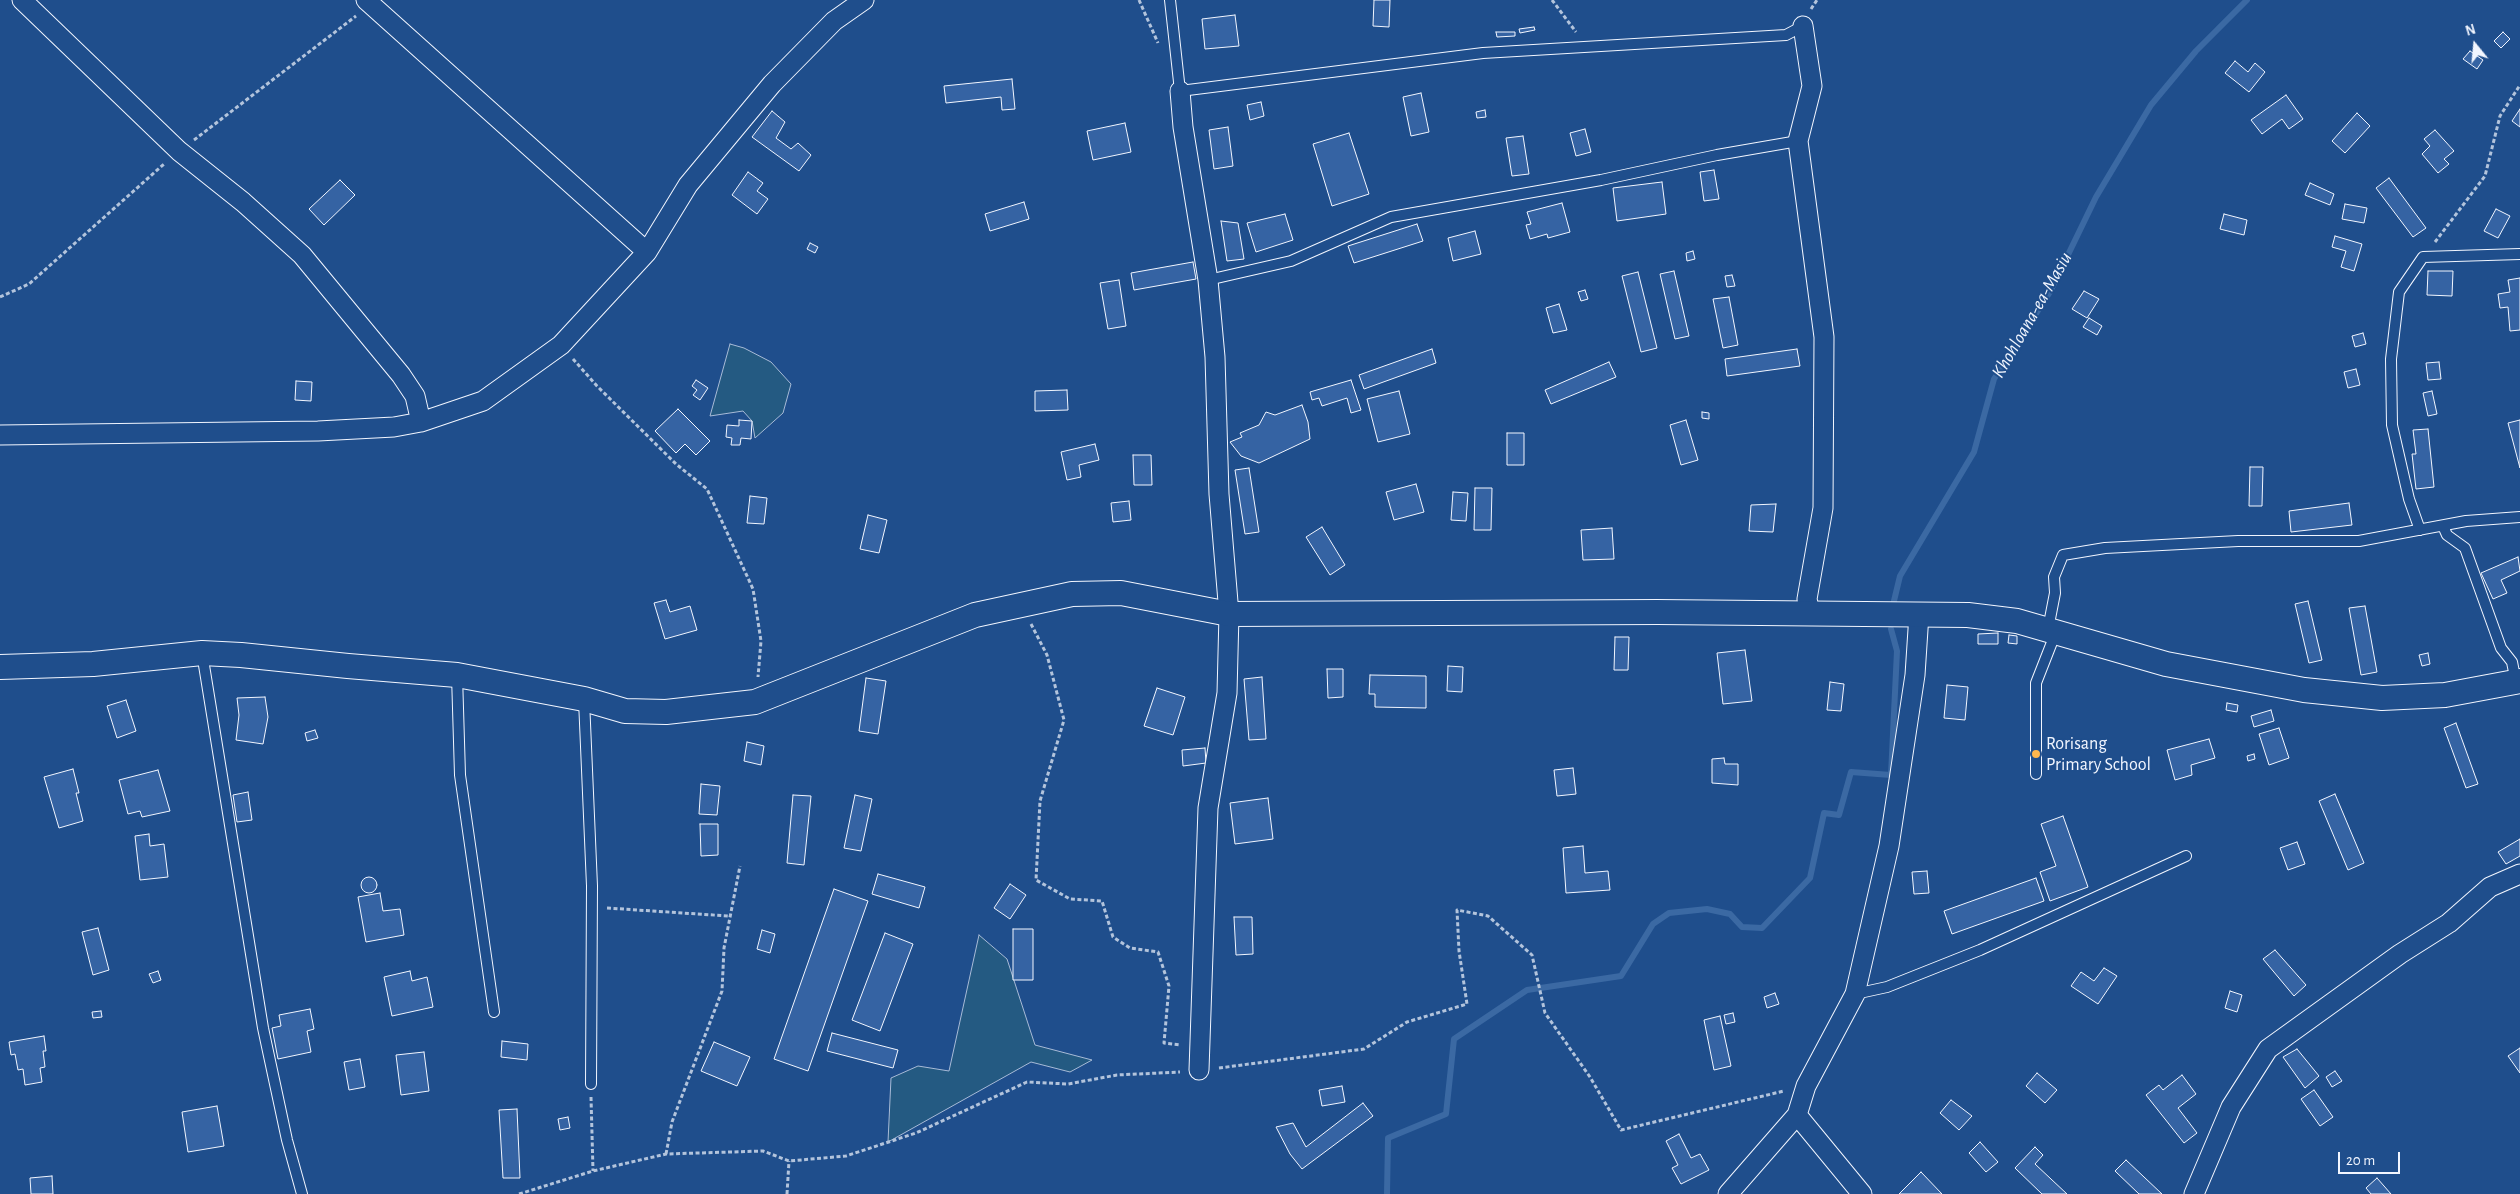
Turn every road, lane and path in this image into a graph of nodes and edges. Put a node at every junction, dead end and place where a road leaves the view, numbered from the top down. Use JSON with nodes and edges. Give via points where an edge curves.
{"nodes":[{"id":1,"x":22,"y":0,"type":"edge"},
{"id":2,"x":864,"y":0,"type":"edge"},
{"id":3,"x":1138,"y":0,"type":"edge"},
{"id":4,"x":1170,"y":0,"type":"edge"},
{"id":5,"x":1552,"y":0,"type":"edge"},
{"id":6,"x":369,"y":2,"type":"edge"},
{"id":7,"x":1804,"y":26,"type":"joint"},
{"id":8,"x":1586,"y":47,"type":"junction"},
{"id":9,"x":1177,"y":66,"type":"junction"},
{"id":10,"x":2520,"y":85,"type":"edge"},
{"id":11,"x":1180,"y":90,"type":"junction"},
{"id":12,"x":1798,"y":141,"type":"junction"},
{"id":13,"x":179,"y":151,"type":"junction"},
{"id":14,"x":647,"y":252,"type":"junction"},
{"id":15,"x":2520,"y":254,"type":"edge"},
{"id":16,"x":2423,"y":257,"type":"junction"},
{"id":17,"x":1208,"y":280,"type":"junction"},
{"id":18,"x":0,"y":297,"type":"edge"},
{"id":19,"x":561,"y":345,"type":"junction"},
{"id":20,"x":421,"y":422,"type":"junction"},
{"id":21,"x":0,"y":435,"type":"edge"},
{"id":22,"x":2520,"y":517,"type":"edge"},
{"id":23,"x":2443,"y":526,"type":"junction"},
{"id":24,"x":2420,"y":530,"type":"junction"},
{"id":25,"x":1021,"y":603,"type":"junction"},
{"id":26,"x":1810,"y":613,"type":"junction"},
{"id":27,"x":1229,"y":614,"type":"junction"},
{"id":28,"x":1919,"y":614,"type":"junction"},
{"id":29,"x":2052,"y":631,"type":"junction"},
{"id":30,"x":202,"y":653,"type":"junction"},
{"id":31,"x":0,"y":667,"type":"edge"},
{"id":32,"x":457,"y":675,"type":"junction"},
{"id":33,"x":2518,"y":681,"type":"edge"},
{"id":34,"x":584,"y":699,"type":"junction"},
{"id":35,"x":755,"y":702,"type":"junction"},
{"id":36,"x":2036,"y":774,"type":"dead end"},
{"id":37,"x":2186,"y":856,"type":"dead end"},
{"id":38,"x":740,"y":866,"type":"dead end"},
{"id":39,"x":2520,"y":874,"type":"edge"},
{"id":40,"x":593,"y":907,"type":"junction"},
{"id":41,"x":728,"y":916,"type":"junction"},
{"id":42,"x":1855,"y":994,"type":"junction"},
{"id":43,"x":494,"y":1012,"type":"dead end"},
{"id":44,"x":1200,"y":1046,"type":"junction"},
{"id":45,"x":1199,"y":1070,"type":"junction"},
{"id":46,"x":590,"y":1084,"type":"joint"},
{"id":47,"x":1806,"y":1086,"type":"junction"},
{"id":48,"x":1797,"y":1115,"type":"junction"},
{"id":49,"x":666,"y":1154,"type":"junction"},
{"id":50,"x":789,"y":1161,"type":"junction"},
{"id":51,"x":593,"y":1171,"type":"junction"},
{"id":52,"x":302,"y":1194,"type":"edge"},
{"id":53,"x":519,"y":1194,"type":"edge"},
{"id":54,"x":787,"y":1194,"type":"edge"},
{"id":55,"x":1728,"y":1194,"type":"edge"},
{"id":56,"x":1862,"y":1194,"type":"edge"},
{"id":57,"x":2194,"y":1194,"type":"edge"}],
"edges":[{"from":1,"to":13,"type":"street"},
{"from":2,"to":14,"type":"street","via":[[834,21],[772,84],[688,186]]},
{"from":3,"to":9,"type":"path","via":[[1165,62]]},
{"from":4,"to":9,"type":"lane"},
{"from":5,"to":8,"type":"path"},
{"from":6,"to":13,"type":"path"},
{"from":6,"to":14,"type":"street"},
{"from":7,"to":8,"type":"lane","via":[[1786,35]]},
{"from":7,"to":12,"type":"street","via":[[1812,86]]},
{"from":8,"to":11,"type":"lane","via":[[1473,54]]},
{"from":9,"to":11,"type":"lane"},
{"from":10,"to":16,"type":"path","via":[[2500,116],[2485,176]]},
{"from":11,"to":17,"type":"street"},
{"from":12,"to":17,"type":"lane","via":[[1390,217],[1291,261]]},
{"from":12,"to":26,"type":"street","via":[[1824,337],[1823,508],[1807,599]]},
{"from":13,"to":18,"type":"path","via":[[28,284]]},
{"from":13,"to":20,"type":"street","via":[[302,255],[416,396]]},
{"from":14,"to":19,"type":"street"},
{"from":15,"to":16,"type":"lane"},
{"from":16,"to":24,"type":"lane","via":[[2399,292],[2391,359],[2392,425],[2409,500]]},
{"from":17,"to":27,"type":"street"},
{"from":19,"to":20,"type":"street","via":[[483,401]]},
{"from":19,"to":35,"type":"path","via":[[597,386],[676,464],[707,489],[753,589],[761,641]]},
{"from":20,"to":21,"type":"street","via":[[394,427],[318,431]]},
{"from":22,"to":23,"type":"lane"},
{"from":23,"to":24,"type":"lane"},
{"from":23,"to":33,"type":"lane","via":[[2448,535],[2464,548],[2501,648],[2512,662]]},
{"from":24,"to":29,"type":"lane","via":[[2359,541],[2238,541],[2105,548],[2063,555],[2054,577]]},
{"from":25,"to":27,"type":"street","via":[[1072,594],[1121,593]]},
{"from":25,"to":35,"type":"street","via":[[975,615]]},
{"from":25,"to":44,"type":"path","via":[[1047,655],[1064,720],[1040,800],[1036,880],[1070,898],[1102,901],[1113,937],[1130,948],[1158,952],[1169,986],[1164,1043]]},
{"from":26,"to":27,"type":"street"},
{"from":26,"to":28,"type":"street"},
{"from":27,"to":44,"type":"street","via":[[1227,693],[1208,808]]},
{"from":28,"to":29,"type":"street","via":[[2017,621]]},
{"from":28,"to":42,"type":"street","via":[[1915,675],[1889,846]]},
{"from":29,"to":33,"type":"street","via":[[2166,664],[2324,692],[2382,698],[2445,695]]},
{"from":29,"to":36,"type":"lane","via":[[2036,683]]},
{"from":30,"to":31,"type":"street","via":[[93,664]]},
{"from":30,"to":32,"type":"street"},
{"from":30,"to":52,"type":"lane","via":[[263,1028]]},
{"from":32,"to":34,"type":"street"},
{"from":32,"to":43,"type":"lane","via":[[460,776]]},
{"from":34,"to":35,"type":"street","via":[[625,710],[666,712]]},
{"from":34,"to":40,"type":"lane"},
{"from":37,"to":42,"type":"lane","via":[[1980,950],[1887,987]]},
{"from":38,"to":41,"type":"path"},
{"from":39,"to":57,"type":"street","via":[[2490,887],[2450,923],[2400,954],[2268,1049],[2231,1107]]},
{"from":40,"to":41,"type":"path"},
{"from":40,"to":46,"type":"lane"},
{"from":41,"to":49,"type":"path","via":[[722,991],[672,1122]]},
{"from":42,"to":47,"type":"street"},
{"from":44,"to":45,"type":"street"},
{"from":45,"to":47,"type":"path","via":[[1364,1048],[1407,1022],[1467,1004],[1457,910],[1488,916],[1532,955],[1545,1013],[1590,1077],[1621,1130]]},
{"from":45,"to":50,"type":"path","via":[[1117,1075],[1068,1084],[1027,1082],[916,1133],[846,1156]]},
{"from":46,"to":51,"type":"path"},
{"from":47,"to":48,"type":"street"},
{"from":48,"to":55,"type":"street"},
{"from":48,"to":56,"type":"street"},
{"from":49,"to":50,"type":"path","via":[[763,1151]]},
{"from":49,"to":51,"type":"path"},
{"from":50,"to":54,"type":"path"},
{"from":51,"to":53,"type":"path"}]}
